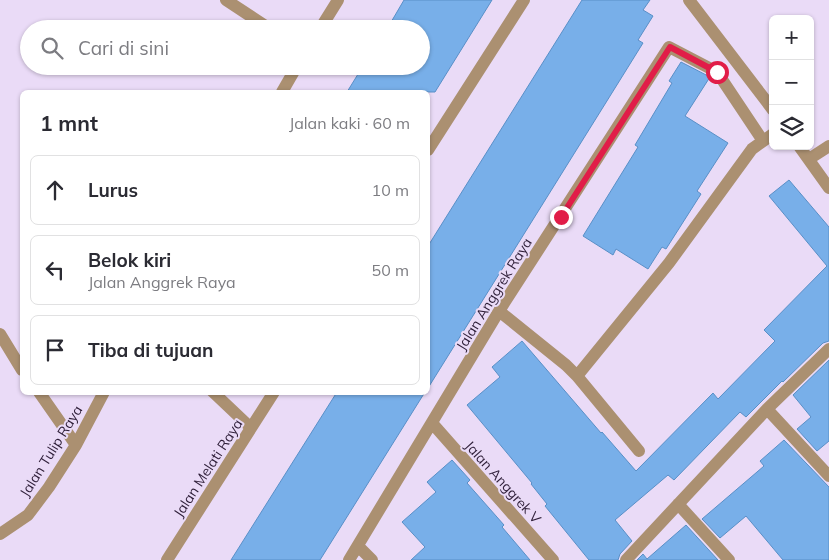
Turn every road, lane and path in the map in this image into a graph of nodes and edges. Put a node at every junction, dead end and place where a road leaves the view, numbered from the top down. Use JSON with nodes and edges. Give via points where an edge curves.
{"nodes":[{"id":1,"x":226,"y":0,"type":"edge"},
{"id":2,"x":338,"y":0,"type":"edge"},
{"id":3,"x":524,"y":0,"type":"edge"},
{"id":4,"x":689,"y":0,"type":"edge"},
{"id":5,"x":256,"y":20,"type":"edge"},
{"id":6,"x":326,"y":20,"type":"edge"},
{"id":7,"x":292,"y":75,"type":"edge"},
{"id":8,"x":283,"y":90,"type":"edge"},
{"id":9,"x":769,"y":105,"type":"edge"},
{"id":10,"x":768,"y":138,"type":"edge"},
{"id":11,"x":430,"y":147,"type":"edge"},
{"id":12,"x":828,"y":148,"type":"edge"},
{"id":13,"x":803,"y":150,"type":"edge"},
{"id":14,"x":809,"y":159,"type":"junction"},
{"id":15,"x":829,"y":188,"type":"edge"},
{"id":16,"x":499,"y":311,"type":"junction"},
{"id":17,"x":0,"y":334,"type":"edge"},
{"id":18,"x":829,"y":349,"type":"edge"},
{"id":19,"x":20,"y":367,"type":"edge"},
{"id":20,"x":577,"y":376,"type":"junction"},
{"id":21,"x":41,"y":395,"type":"edge"},
{"id":22,"x":215,"y":395,"type":"edge"},
{"id":23,"x":272,"y":395,"type":"edge"},
{"id":24,"x":103,"y":396,"type":"edge"},
{"id":25,"x":767,"y":409,"type":"junction"},
{"id":26,"x":432,"y":423,"type":"junction"},
{"id":27,"x":251,"y":428,"type":"junction"},
{"id":28,"x":76,"y":445,"type":"junction"},
{"id":29,"x":639,"y":452,"type":"dead end"},
{"id":30,"x":829,"y":476,"type":"edge"},
{"id":31,"x":678,"y":504,"type":"junction"},
{"id":32,"x":0,"y":534,"type":"edge"},
{"id":33,"x":358,"y":546,"type":"junction"},
{"id":34,"x":167,"y":560,"type":"edge"},
{"id":35,"x":349,"y":560,"type":"edge"},
{"id":36,"x":372,"y":560,"type":"edge"},
{"id":37,"x":553,"y":560,"type":"edge"},
{"id":38,"x":626,"y":560,"type":"edge"},
{"id":39,"x":729,"y":560,"type":"edge"}],
"edges":[{"from":1,"to":5,"type":"street"},
{"from":2,"to":6,"type":"street"},
{"from":3,"to":11,"type":"street"},
{"from":4,"to":9,"type":"street"},
{"from":7,"to":8,"type":"street"},
{"from":10,"to":16,"type":"street","name":"Jalan Anggrek Raya","via":[[717,72],[670,47]]},
{"from":10,"to":20,"type":"street","via":[[752,149],[669,262]]},
{"from":12,"to":14,"type":"street"},
{"from":13,"to":14,"type":"street"},
{"from":14,"to":15,"type":"street"},
{"from":16,"to":20,"type":"street"},
{"from":16,"to":26,"type":"street","name":"Jalan Anggrek Raya"},
{"from":17,"to":19,"type":"street"},
{"from":18,"to":25,"type":"street"},
{"from":20,"to":29,"type":"street"},
{"from":21,"to":28,"type":"street"},
{"from":22,"to":27,"type":"street"},
{"from":23,"to":27,"type":"street","name":"Jalan Melati Raya"},
{"from":24,"to":28,"type":"street","name":"Jalan Tulip Raya"},
{"from":25,"to":30,"type":"street"},
{"from":25,"to":31,"type":"street"},
{"from":26,"to":33,"type":"street","name":"Jalan Anggrek Raya"},
{"from":26,"to":37,"type":"street","name":"Jalan Anggrek V"},
{"from":27,"to":34,"type":"street","name":"Jalan Melati Raya"},
{"from":28,"to":32,"type":"street","name":"Jalan Tulip Raya","via":[[28,515]]},
{"from":31,"to":38,"type":"street"},
{"from":31,"to":39,"type":"street"},
{"from":33,"to":35,"type":"street","name":"Jalan Anggrek Raya"},
{"from":33,"to":36,"type":"street"}]}
